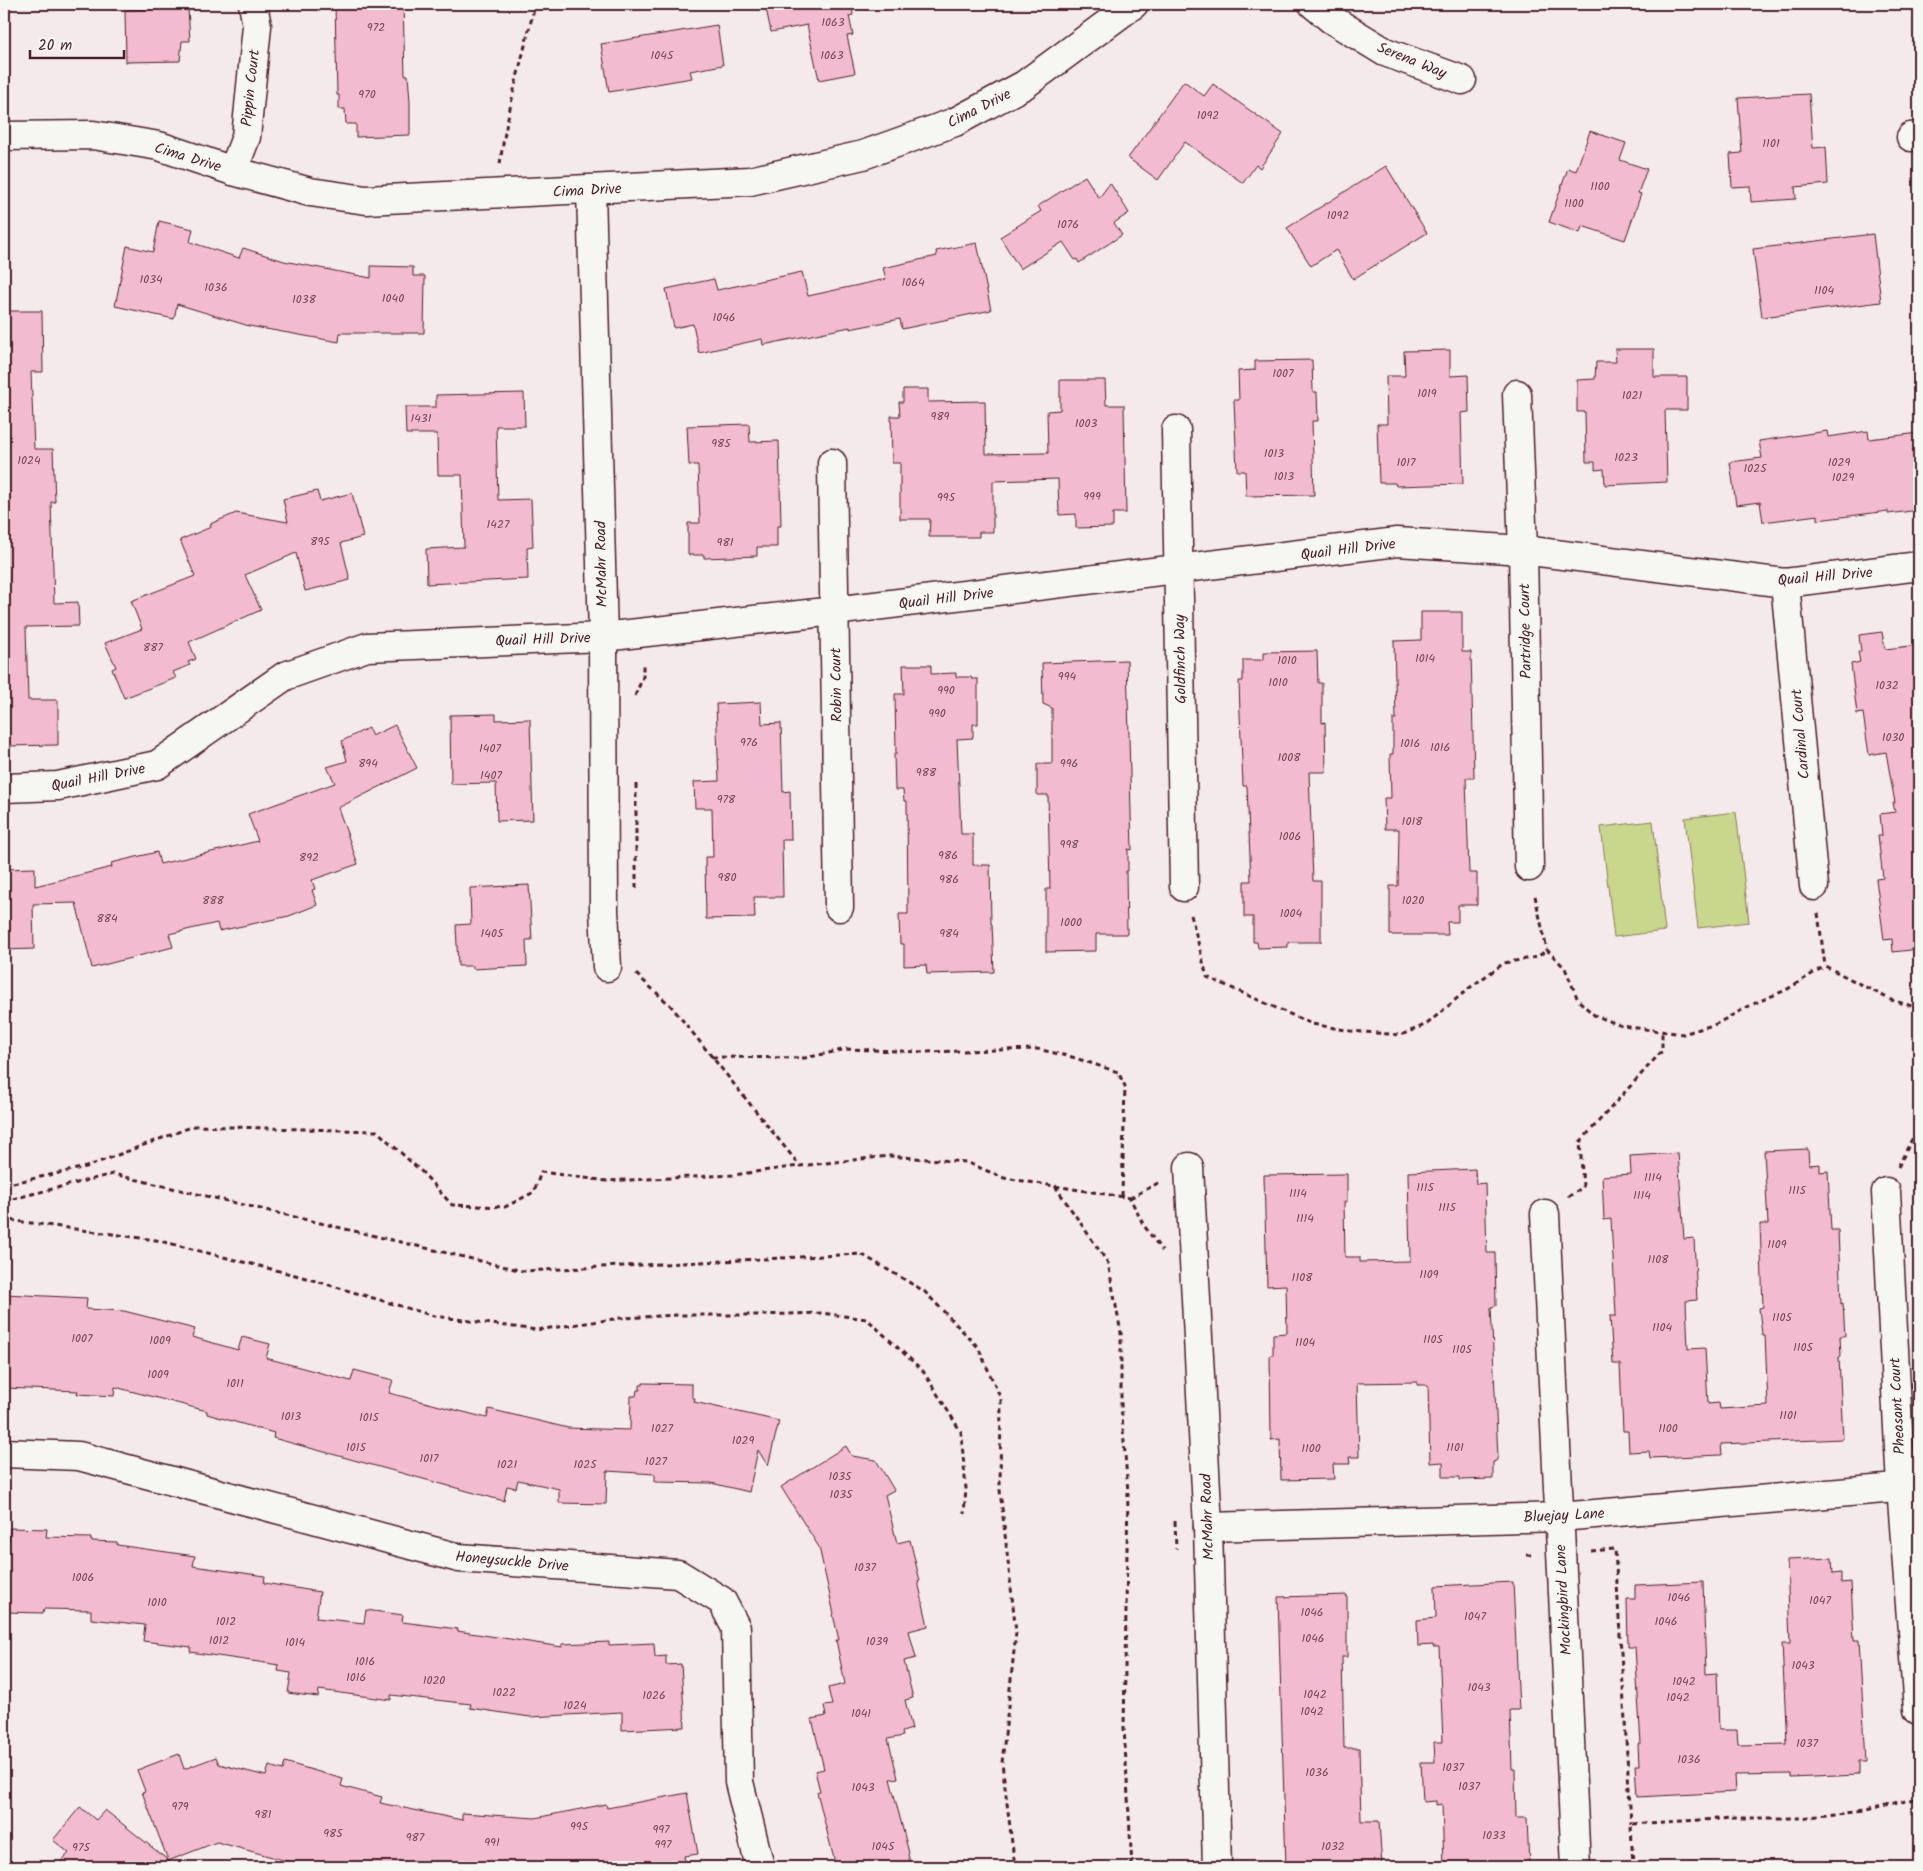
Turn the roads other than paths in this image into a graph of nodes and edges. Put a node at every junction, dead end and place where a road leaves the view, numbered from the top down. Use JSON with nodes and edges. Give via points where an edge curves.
{"nodes":[{"id":1,"x":253,"y":4,"type":"edge"},
{"id":2,"x":1134,"y":4,"type":"edge"},
{"id":3,"x":1313,"y":4,"type":"edge"},
{"id":4,"x":1462,"y":80,"type":"dead end"},
{"id":5,"x":4,"y":136,"type":"edge"},
{"id":6,"x":233,"y":170,"type":"junction"},
{"id":7,"x":591,"y":190,"type":"junction"},
{"id":8,"x":1517,"y":394,"type":"dead end"},
{"id":9,"x":1176,"y":430,"type":"dead end"},
{"id":10,"x":832,"y":463,"type":"dead end"},
{"id":11,"x":1523,"y":550,"type":"junction"},
{"id":12,"x":1919,"y":566,"type":"edge"},
{"id":13,"x":1178,"y":570,"type":"junction"},
{"id":14,"x":1786,"y":583,"type":"junction"},
{"id":15,"x":834,"y":611,"type":"junction"},
{"id":16,"x":602,"y":637,"type":"junction"},
{"id":17,"x":4,"y":788,"type":"edge"},
{"id":18,"x":1529,"y":867,"type":"road end"},
{"id":19,"x":1814,"y":886,"type":"road end"},
{"id":20,"x":1184,"y":887,"type":"road end"},
{"id":21,"x":839,"y":907,"type":"dead end"},
{"id":22,"x":607,"y":968,"type":"dead end"},
{"id":23,"x":1189,"y":1167,"type":"dead end"},
{"id":24,"x":1886,"y":1192,"type":"road end"},
{"id":25,"x":1545,"y":1214,"type":"road end"},
{"id":26,"x":4,"y":1453,"type":"edge"},
{"id":27,"x":1910,"y":1487,"type":"edge"},
{"id":28,"x":1560,"y":1517,"type":"junction"},
{"id":29,"x":1208,"y":1527,"type":"junction"},
{"id":30,"x":1918,"y":1710,"type":"edge"},
{"id":31,"x":760,"y":1867,"type":"edge"},
{"id":32,"x":1217,"y":1867,"type":"edge"},
{"id":33,"x":1576,"y":1867,"type":"edge"}],
"edges":[{"from":1,"to":6,"type":"street","name":"Pippin Court","via":[[257,26],[246,137]]},
{"from":2,"to":7,"type":"street","name":"Cima Drive","via":[[1024,85],[955,122],[863,155],[750,181]]},
{"from":3,"to":4,"type":"street","name":"Serena Way","via":[[1385,52]]},
{"from":5,"to":6,"type":"street","name":"Cima Drive","via":[[93,135],[159,146]]},
{"from":6,"to":7,"type":"street","name":"Cima Drive","via":[[310,192],[366,200]]},
{"from":7,"to":16,"type":"street","name":"McMahr Road"},
{"from":8,"to":11,"type":"street","name":"Partridge Court"},
{"from":9,"to":13,"type":"street","name":"Goldfinch Way"},
{"from":10,"to":15,"type":"street","name":"Robin Court"},
{"from":11,"to":13,"type":"street","name":"Quail Hill Drive","via":[[1397,542]]},
{"from":11,"to":14,"type":"street","name":"Quail Hill Drive"},
{"from":11,"to":18,"type":"street","name":"Partridge Court"},
{"from":12,"to":14,"type":"street","name":"Quail Hill Drive"},
{"from":13,"to":15,"type":"street","name":"Quail Hill Drive"},
{"from":13,"to":20,"type":"street","name":"Goldfinch Way"},
{"from":14,"to":19,"type":"street","name":"Cardinal Court"},
{"from":15,"to":16,"type":"street","name":"Quail Hill Drive"},
{"from":15,"to":21,"type":"street","name":"Robin Court"},
{"from":16,"to":17,"type":"street","name":"Quail Hill Drive","via":[[367,647],[284,676],[157,765],[58,786]]},
{"from":16,"to":22,"type":"street","name":"McMahr Road"},
{"from":23,"to":29,"type":"street","name":"McMahr Road"},
{"from":24,"to":27,"type":"street","name":"Pheasant Court"},
{"from":25,"to":28,"type":"street","name":"Mockingbird Lane"},
{"from":26,"to":31,"type":"street","name":"Honeysuckle Drive","via":[[79,1456],[459,1558],[678,1574],[722,1600],[736,1628],[739,1782]]},
{"from":27,"to":28,"type":"street","name":"Bluejay Lane"},
{"from":27,"to":30,"type":"street","name":"Pheasant Court"},
{"from":28,"to":29,"type":"street","name":"Bluejay Lane"},
{"from":28,"to":33,"type":"street","name":"Mockingbird Lane"},
{"from":29,"to":32,"type":"street","name":"McMahr Road"}]}
